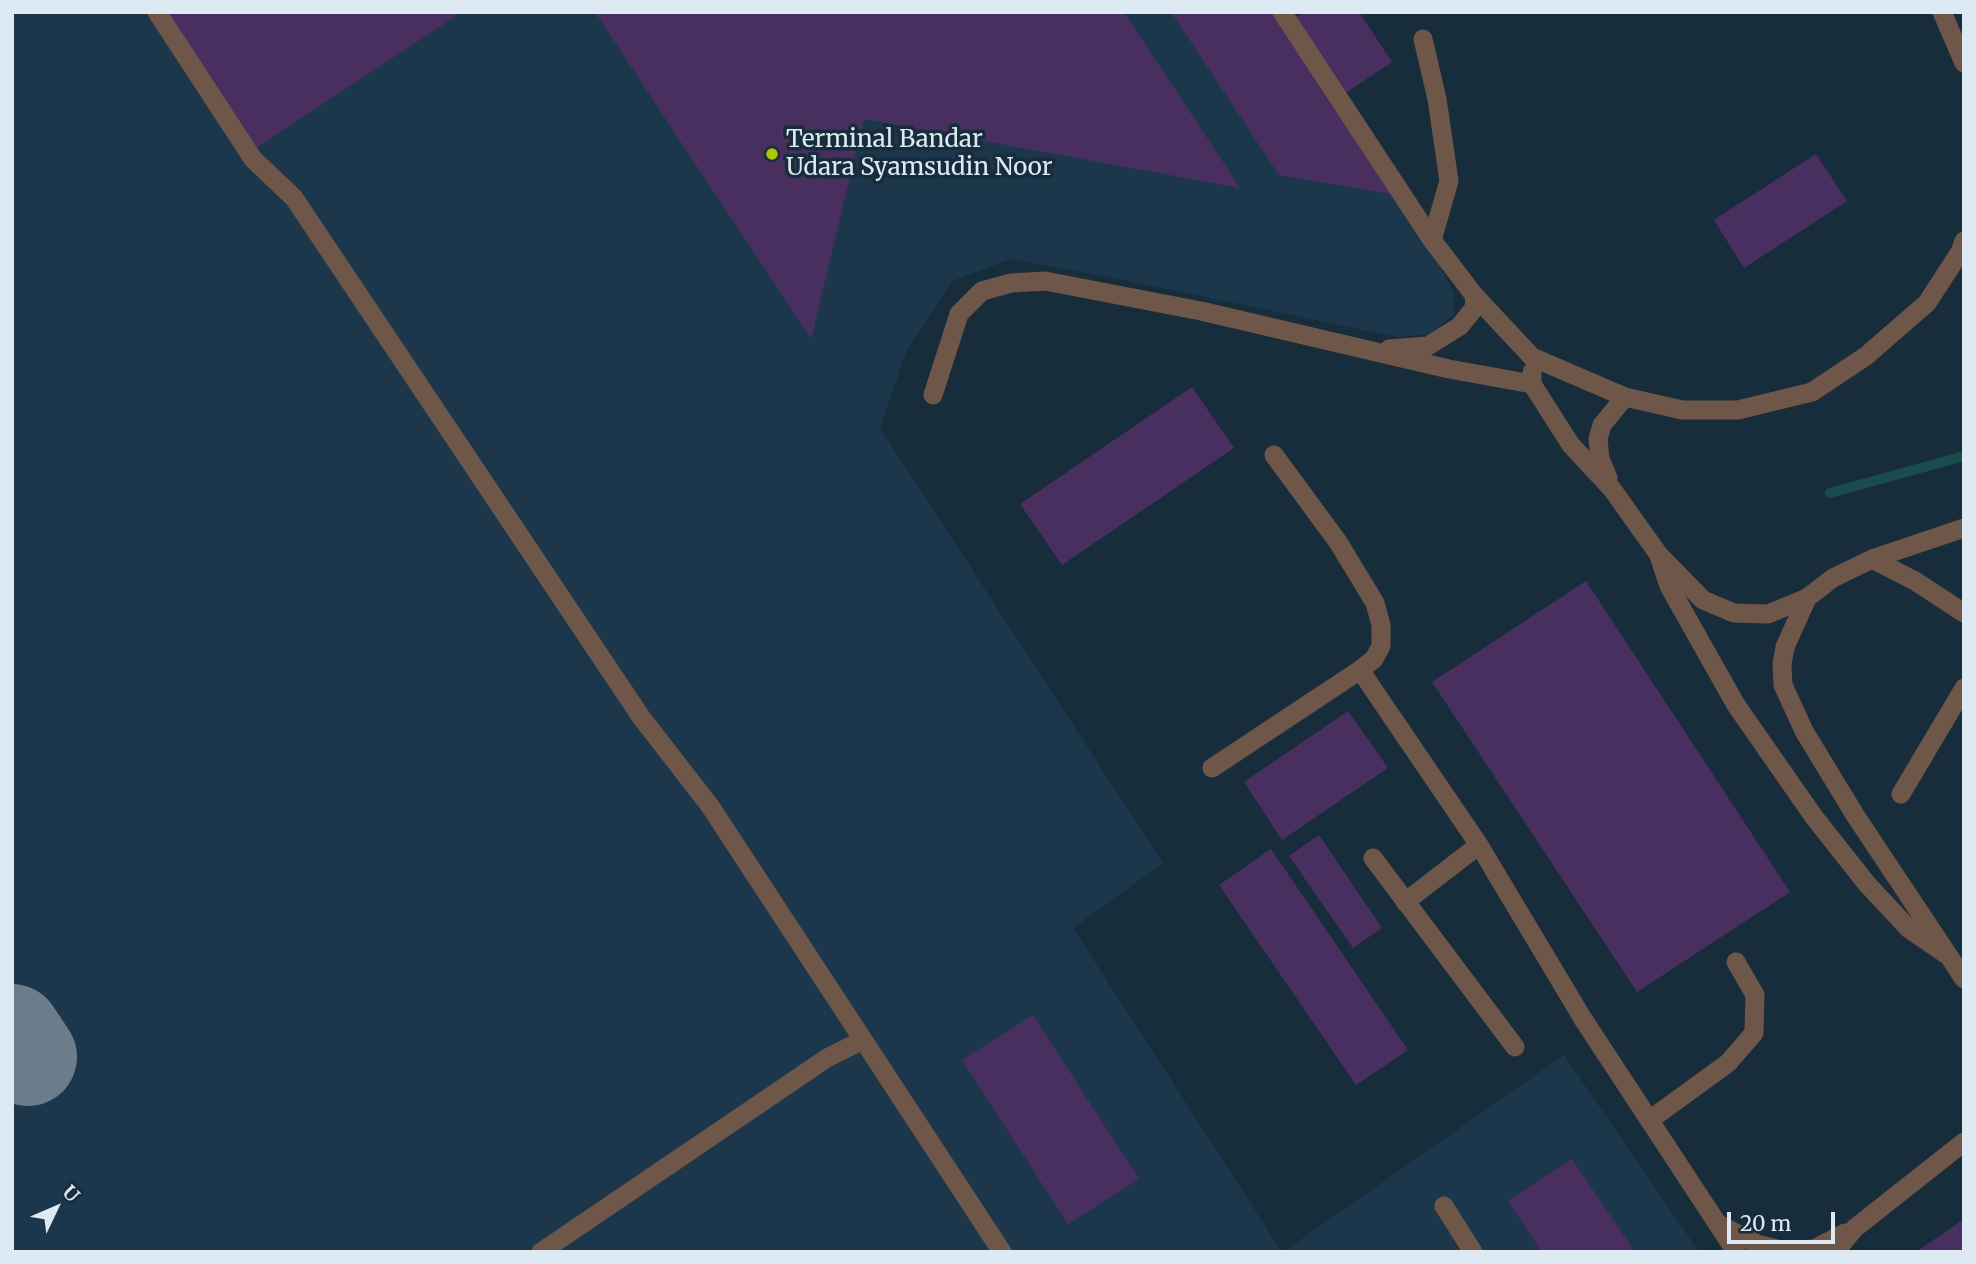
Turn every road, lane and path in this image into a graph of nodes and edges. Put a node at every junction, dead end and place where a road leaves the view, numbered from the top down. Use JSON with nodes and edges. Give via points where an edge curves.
{"nodes":[{"id":1,"x":157,"y":12,"type":"edge"},
{"id":2,"x":1282,"y":12,"type":"edge"},
{"id":3,"x":1942,"y":12,"type":"edge"},
{"id":4,"x":1423,"y":39,"type":"dead end"},
{"id":5,"x":1964,"y":63,"type":"edge"},
{"id":6,"x":1432,"y":240,"type":"junction"},
{"id":7,"x":1964,"y":241,"type":"edge"},
{"id":8,"x":1474,"y":295,"type":"junction"},
{"id":9,"x":1371,"y":350,"type":"junction"},
{"id":10,"x":1532,"y":357,"type":"junction"},
{"id":11,"x":1532,"y":384,"type":"junction"},
{"id":12,"x":933,"y":395,"type":"dead end"},
{"id":13,"x":1625,"y":397,"type":"junction"},
{"id":14,"x":1274,"y":455,"type":"dead end"},
{"id":15,"x":1612,"y":489,"type":"junction"},
{"id":16,"x":1964,"y":528,"type":"edge"},
{"id":17,"x":1659,"y":555,"type":"junction"},
{"id":18,"x":1872,"y":559,"type":"junction"},
{"id":19,"x":1807,"y":597,"type":"junction"},
{"id":20,"x":1964,"y":613,"type":"edge"},
{"id":21,"x":1360,"y":670,"type":"junction"},
{"id":22,"x":1964,"y":688,"type":"edge"},
{"id":23,"x":1212,"y":768,"type":"dead end"},
{"id":24,"x":1901,"y":794,"type":"dead end"},
{"id":25,"x":1479,"y":845,"type":"junction"},
{"id":26,"x":1373,"y":858,"type":"dead end"},
{"id":27,"x":1405,"y":902,"type":"junction"},
{"id":28,"x":1947,"y":955,"type":"junction"},
{"id":29,"x":1737,"y":962,"type":"dead end"},
{"id":30,"x":1964,"y":979,"type":"edge"},
{"id":31,"x":863,"y":1040,"type":"junction"},
{"id":32,"x":1515,"y":1047,"type":"dead end"},
{"id":33,"x":1651,"y":1119,"type":"junction"},
{"id":34,"x":1964,"y":1142,"type":"edge"},
{"id":35,"x":1444,"y":1206,"type":"dead end"},
{"id":36,"x":1716,"y":1222,"type":"junction"},
{"id":37,"x":1855,"y":1228,"type":"junction"},
{"id":38,"x":541,"y":1252,"type":"edge"},
{"id":39,"x":1002,"y":1252,"type":"edge"},
{"id":40,"x":1474,"y":1252,"type":"edge"},
{"id":41,"x":1736,"y":1252,"type":"edge"},
{"id":42,"x":1835,"y":1252,"type":"edge"}],
"edges":[{"from":1,"to":31,"type":"lane","via":[[253,159],[301,209],[641,717],[710,806]]},
{"from":2,"to":6,"type":"lane"},
{"from":3,"to":5,"type":"lane"},
{"from":4,"to":6,"type":"lane","via":[[1449,181]]},
{"from":6,"to":8,"type":"lane"},
{"from":7,"to":13,"type":"lane","via":[[1927,303],[1866,356],[1812,391],[1738,410],[1682,410]]},
{"from":8,"to":9,"type":"lane","via":[[1475,307],[1460,326],[1428,346]]},
{"from":8,"to":10,"type":"lane"},
{"from":9,"to":11,"type":"lane"},
{"from":9,"to":12,"type":"lane","via":[[1084,288],[1045,281],[1011,283],[982,291],[959,314]]},
{"from":10,"to":11,"type":"lane"},
{"from":10,"to":13,"type":"lane"},
{"from":11,"to":15,"type":"lane","via":[[1571,445]]},
{"from":13,"to":15,"type":"lane","via":[[1602,425],[1598,439]]},
{"from":14,"to":21,"type":"lane","via":[[1338,541],[1375,603],[1381,646]]},
{"from":15,"to":17,"type":"lane"},
{"from":16,"to":18,"type":"lane"},
{"from":17,"to":19,"type":"lane","via":[[1703,600],[1734,613],[1768,614]]},
{"from":17,"to":28,"type":"lane","via":[[1669,586],[1736,705],[1814,817],[1909,929]]},
{"from":18,"to":19,"type":"lane"},
{"from":18,"to":20,"type":"lane"},
{"from":19,"to":28,"type":"lane","via":[[1785,647],[1783,685],[1804,731],[1855,815]]},
{"from":21,"to":23,"type":"lane"},
{"from":21,"to":25,"type":"lane"},
{"from":22,"to":24,"type":"lane"},
{"from":25,"to":27,"type":"lane"},
{"from":25,"to":33,"type":"lane","via":[[1583,1019]]},
{"from":26,"to":27,"type":"lane"},
{"from":27,"to":32,"type":"lane"},
{"from":28,"to":30,"type":"lane"},
{"from":29,"to":33,"type":"lane","via":[[1755,995],[1754,1033],[1728,1063]]},
{"from":31,"to":38,"type":"lane","via":[[827,1058]]},
{"from":31,"to":39,"type":"lane"},
{"from":33,"to":36,"type":"lane"},
{"from":34,"to":37,"type":"lane"},
{"from":35,"to":40,"type":"lane"},
{"from":36,"to":37,"type":"lane","via":[[1757,1244],[1785,1251],[1814,1250]]},
{"from":36,"to":41,"type":"lane"},
{"from":37,"to":42,"type":"lane"}]}
